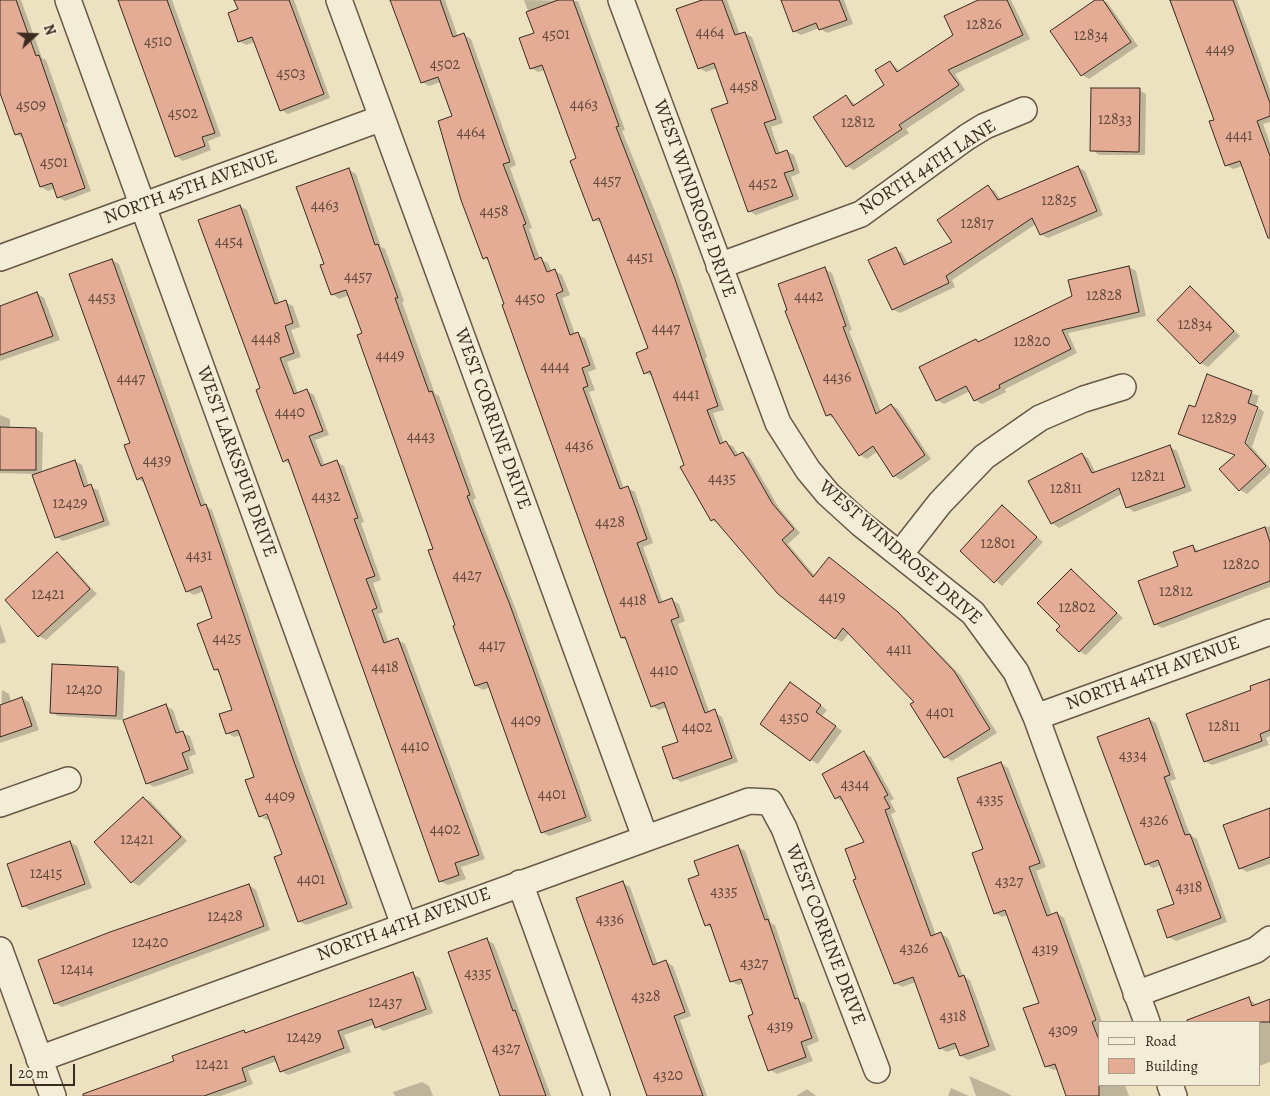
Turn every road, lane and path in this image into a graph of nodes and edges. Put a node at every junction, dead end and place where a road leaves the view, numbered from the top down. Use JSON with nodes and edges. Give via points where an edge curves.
{"nodes":[{"id":1,"x":68,"y":0,"type":"edge"},
{"id":2,"x":339,"y":0,"type":"edge"},
{"id":3,"x":621,"y":0,"type":"edge"},
{"id":4,"x":1024,"y":110,"type":"dead end"},
{"id":5,"x":382,"y":118,"type":"junction"},
{"id":6,"x":142,"y":205,"type":"junction"},
{"id":7,"x":0,"y":258,"type":"edge"},
{"id":8,"x":719,"y":266,"type":"junction"},
{"id":9,"x":1124,"y":387,"type":"dead end"},
{"id":10,"x":900,"y":554,"type":"junction"},
{"id":11,"x":1270,"y":632,"type":"edge"},
{"id":12,"x":1036,"y":717,"type":"junction"},
{"id":13,"x":68,"y":780,"type":"dead end"},
{"id":14,"x":770,"y":802,"type":"joint"},
{"id":15,"x":0,"y":804,"type":"edge"},
{"id":16,"x":645,"y":838,"type":"junction"},
{"id":17,"x":520,"y":883,"type":"junction"},
{"id":18,"x":404,"y":925,"type":"junction"},
{"id":19,"x":1270,"y":939,"type":"edge"},
{"id":20,"x":0,"y":950,"type":"edge"},
{"id":21,"x":1136,"y":994,"type":"junction"},
{"id":22,"x":1147,"y":1021,"type":"edge"},
{"id":23,"x":39,"y":1059,"type":"junction"},
{"id":24,"x":877,"y":1070,"type":"dead end"},
{"id":25,"x":53,"y":1096,"type":"edge"},
{"id":26,"x":597,"y":1096,"type":"edge"}],
"edges":[{"from":1,"to":6,"type":"street","name":"WEST LARKSPUR DRIVE"},
{"from":2,"to":5,"type":"street","name":"WEST CORRINE DRIVE"},
{"from":3,"to":8,"type":"street","name":"WEST WINDROSE DRIVE"},
{"from":4,"to":8,"type":"street","name":"NORTH 44TH LANE","via":[[967,137],[861,214]]},
{"from":5,"to":6,"type":"street","name":"NORTH 45TH AVENUE"},
{"from":5,"to":16,"type":"street","name":"WEST CORRINE DRIVE"},
{"from":6,"to":7,"type":"street","name":"NORTH 45TH AVENUE"},
{"from":6,"to":18,"type":"street","name":"WEST LARKSPUR DRIVE"},
{"from":8,"to":10,"type":"street","name":"WEST WINDROSE DRIVE","via":[[778,423],[793,447],[828,494],[860,524]]},
{"from":9,"to":10,"type":"street","via":[[1084,399],[1040,418],[984,457],[940,503]]},
{"from":10,"to":12,"type":"street","name":"WEST WINDROSE DRIVE","via":[[972,613],[1016,672]]},
{"from":11,"to":12,"type":"street","name":"NORTH 44TH AVENUE"},
{"from":12,"to":21,"type":"street","name":"WEST WINDROSE DRIVE"},
{"from":13,"to":15,"type":"street"},
{"from":14,"to":16,"type":"street","name":"NORTH 44TH AVENUE","via":[[749,801]]},
{"from":14,"to":24,"type":"street","name":"WEST CORRINE DRIVE","via":[[784,828]]},
{"from":16,"to":17,"type":"street","name":"NORTH 44TH AVENUE"},
{"from":17,"to":18,"type":"street","name":"NORTH 44TH AVENUE"},
{"from":17,"to":26,"type":"street"},
{"from":18,"to":23,"type":"street","name":"NORTH 44TH AVENUE"},
{"from":19,"to":21,"type":"street","via":[[1256,950]]},
{"from":20,"to":23,"type":"street"},
{"from":21,"to":22,"type":"street","name":"WEST WINDROSE DRIVE"},
{"from":23,"to":25,"type":"street"}]}
